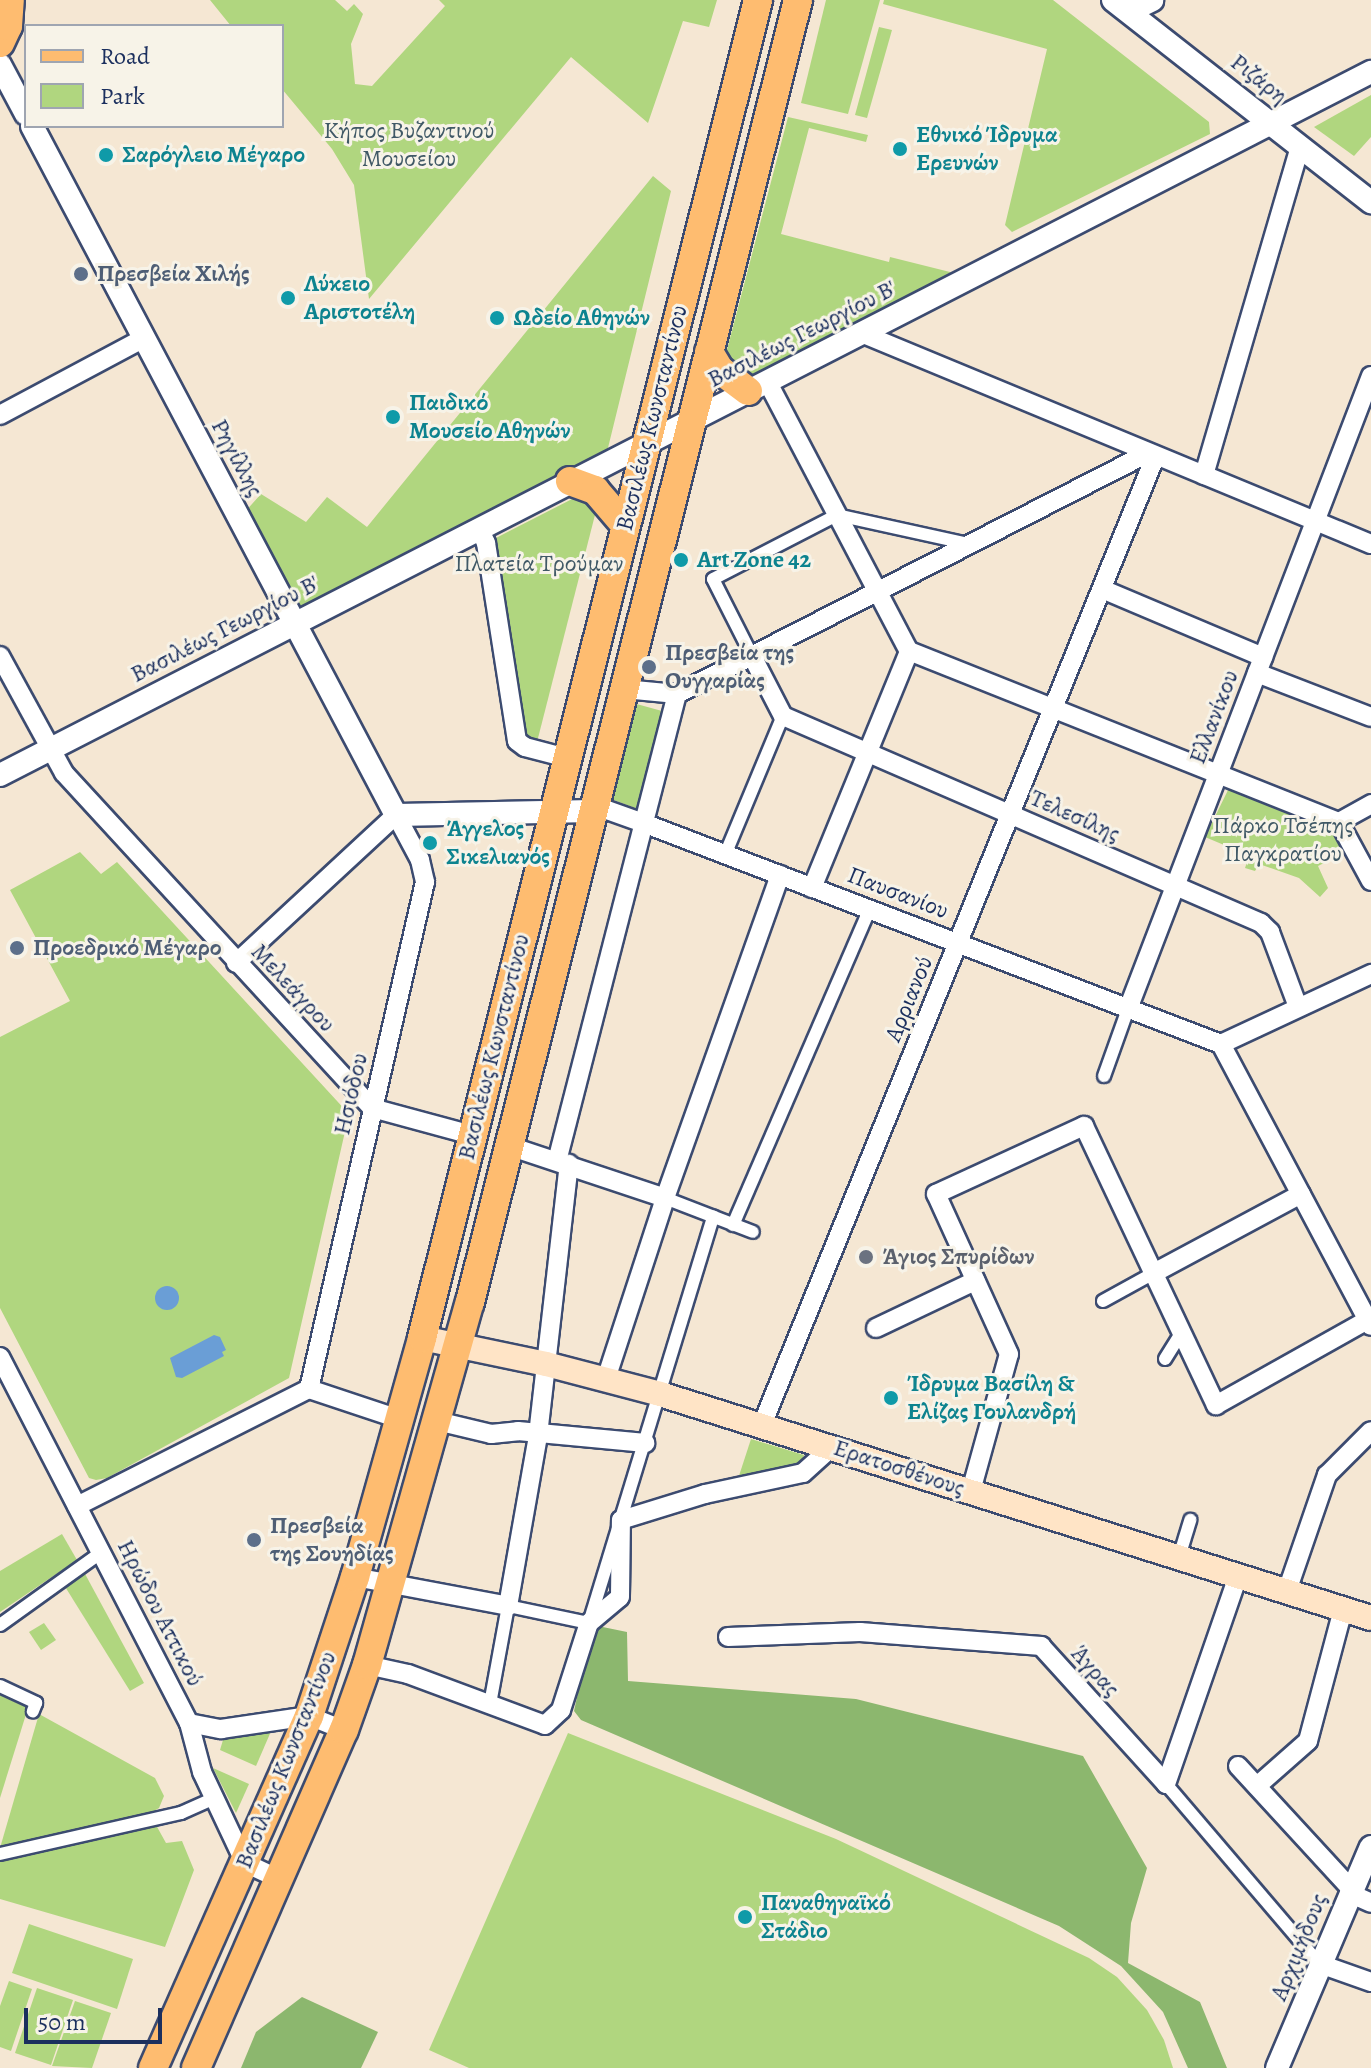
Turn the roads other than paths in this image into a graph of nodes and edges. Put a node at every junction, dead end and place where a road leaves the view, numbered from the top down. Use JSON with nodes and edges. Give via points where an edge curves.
{"nodes":[{"id":1,"x":10,"y":0,"type":"edge"},
{"id":2,"x":758,"y":0,"type":"edge"},
{"id":3,"x":798,"y":0,"type":"edge"},
{"id":4,"x":1153,"y":0,"type":"edge"},
{"id":5,"x":1121,"y":6,"type":"edge"},
{"id":6,"x":0,"y":43,"type":"edge"},
{"id":7,"x":0,"y":65,"type":"edge"},
{"id":8,"x":1371,"y":72,"type":"edge"},
{"id":9,"x":24,"y":110,"type":"edge"},
{"id":10,"x":1273,"y":123,"type":"junction"},
{"id":11,"x":33,"y":128,"type":"edge"},
{"id":12,"x":1300,"y":147,"type":"junction"},
{"id":13,"x":1371,"y":202,"type":"edge"},
{"id":14,"x":861,"y":333,"type":"junction"},
{"id":15,"x":144,"y":338,"type":"junction"},
{"id":16,"x":709,"y":352,"type":"junction"},
{"id":17,"x":1371,"y":376,"type":"edge"},
{"id":18,"x":757,"y":386,"type":"junction"},
{"id":19,"x":0,"y":415,"type":"edge"},
{"id":20,"x":693,"y":419,"type":"junction"},
{"id":21,"x":647,"y":442,"type":"junction"},
{"id":22,"x":1150,"y":455,"type":"junction"},
{"id":23,"x":1204,"y":475,"type":"junction"},
{"id":24,"x":570,"y":481,"type":"junction"},
{"id":25,"x":837,"y":515,"type":"junction"},
{"id":26,"x":1316,"y":520,"type":"junction"},
{"id":27,"x":625,"y":525,"type":"junction"},
{"id":28,"x":479,"y":528,"type":"junction"},
{"id":29,"x":969,"y":544,"type":"junction"},
{"id":30,"x":1371,"y":544,"type":"edge"},
{"id":31,"x":1102,"y":589,"type":"junction"},
{"id":32,"x":878,"y":591,"type":"junction"},
{"id":33,"x":295,"y":622,"type":"junction"},
{"id":34,"x":909,"y":651,"type":"junction"},
{"id":35,"x":0,"y":656,"type":"edge"},
{"id":36,"x":752,"y":656,"type":"junction"},
{"id":37,"x":1260,"y":665,"type":"junction"},
{"id":38,"x":624,"y":689,"type":"junction"},
{"id":39,"x":677,"y":694,"type":"junction"},
{"id":40,"x":1054,"y":708,"type":"junction"},
{"id":41,"x":783,"y":716,"type":"junction"},
{"id":42,"x":1371,"y":717,"type":"edge"},
{"id":43,"x":50,"y":749,"type":"junction"},
{"id":44,"x":868,"y":752,"type":"junction"},
{"id":45,"x":567,"y":758,"type":"junction"},
{"id":46,"x":1218,"y":774,"type":"junction"},
{"id":47,"x":0,"y":775,"type":"edge"},
{"id":48,"x":1371,"y":804,"type":"edge"},
{"id":49,"x":593,"y":811,"type":"junction"},
{"id":50,"x":553,"y":812,"type":"junction"},
{"id":51,"x":1011,"y":814,"type":"junction"},
{"id":52,"x":396,"y":815,"type":"junction"},
{"id":53,"x":1339,"y":822,"type":"junction"},
{"id":54,"x":646,"y":824,"type":"junction"},
{"id":55,"x":725,"y":855,"type":"junction"},
{"id":56,"x":780,"y":875,"type":"junction"},
{"id":57,"x":1371,"y":881,"type":"edge"},
{"id":58,"x":1175,"y":887,"type":"junction"},
{"id":59,"x":812,"y":888,"type":"junction"},
{"id":60,"x":869,"y":910,"type":"junction"},
{"id":61,"x":958,"y":944,"type":"junction"},
{"id":62,"x":236,"y":963,"type":"junction"},
{"id":63,"x":1371,"y":974,"type":"edge"},
{"id":64,"x":1298,"y":1007,"type":"junction"},
{"id":65,"x":1128,"y":1009,"type":"junction"},
{"id":66,"x":1221,"y":1044,"type":"junction"},
{"id":67,"x":1104,"y":1076,"type":"dead end"},
{"id":68,"x":372,"y":1108,"type":"junction"},
{"id":69,"x":472,"y":1135,"type":"junction"},
{"id":70,"x":509,"y":1146,"type":"junction"},
{"id":71,"x":563,"y":1162,"type":"junction"},
{"id":72,"x":1301,"y":1194,"type":"junction"},
{"id":73,"x":665,"y":1198,"type":"junction"},
{"id":74,"x":713,"y":1217,"type":"junction"},
{"id":75,"x":733,"y":1225,"type":"junction"},
{"id":76,"x":753,"y":1232,"type":"dead end"},
{"id":77,"x":1152,"y":1274,"type":"junction"},
{"id":78,"x":975,"y":1281,"type":"junction"},
{"id":79,"x":1103,"y":1301,"type":"dead end"},
{"id":80,"x":1370,"y":1321,"type":"edge"},
{"id":81,"x":876,"y":1328,"type":"dead end"},
{"id":82,"x":1180,"y":1335,"type":"junction"},
{"id":83,"x":422,"y":1338,"type":"junction"},
{"id":84,"x":458,"y":1345,"type":"junction"},
{"id":85,"x":0,"y":1357,"type":"edge"},
{"id":86,"x":1165,"y":1359,"type":"dead end"},
{"id":87,"x":546,"y":1364,"type":"junction"},
{"id":88,"x":606,"y":1379,"type":"junction"},
{"id":89,"x":309,"y":1389,"type":"junction"},
{"id":90,"x":660,"y":1394,"type":"junction"},
{"id":91,"x":399,"y":1419,"type":"junction"},
{"id":92,"x":437,"y":1421,"type":"junction"},
{"id":93,"x":762,"y":1425,"type":"junction"},
{"id":94,"x":1371,"y":1431,"type":"edge"},
{"id":95,"x":538,"y":1435,"type":"junction"},
{"id":96,"x":645,"y":1443,"type":"junction"},
{"id":97,"x":832,"y":1447,"type":"junction"},
{"id":98,"x":971,"y":1491,"type":"junction"},
{"id":99,"x":77,"y":1506,"type":"junction"},
{"id":100,"x":621,"y":1520,"type":"junction"},
{"id":101,"x":1190,"y":1520,"type":"dead end"},
{"id":102,"x":102,"y":1552,"type":"junction"},
{"id":103,"x":1179,"y":1557,"type":"junction"},
{"id":104,"x":1238,"y":1576,"type":"junction"},
{"id":105,"x":355,"y":1577,"type":"junction"},
{"id":106,"x":389,"y":1584,"type":"junction"},
{"id":107,"x":1287,"y":1591,"type":"junction"},
{"id":108,"x":508,"y":1606,"type":"junction"},
{"id":109,"x":1343,"y":1609,"type":"junction"},
{"id":110,"x":1371,"y":1618,"type":"edge"},
{"id":111,"x":589,"y":1623,"type":"junction"},
{"id":112,"x":0,"y":1625,"type":"edge"},
{"id":113,"x":728,"y":1637,"type":"dead end"},
{"id":114,"x":367,"y":1665,"type":"junction"},
{"id":115,"x":0,"y":1686,"type":"edge"},
{"id":116,"x":490,"y":1704,"type":"junction"},
{"id":117,"x":33,"y":1711,"type":"dead end"},
{"id":118,"x":309,"y":1716,"type":"junction"},
{"id":119,"x":189,"y":1723,"type":"junction"},
{"id":120,"x":344,"y":1730,"type":"junction"},
{"id":121,"x":1238,"y":1766,"type":"dead end"},
{"id":122,"x":1166,"y":1784,"type":"junction"},
{"id":123,"x":1257,"y":1786,"type":"junction"},
{"id":124,"x":213,"y":1799,"type":"junction"},
{"id":125,"x":1371,"y":1847,"type":"edge"},
{"id":126,"x":0,"y":1854,"type":"edge"},
{"id":127,"x":245,"y":1863,"type":"junction"},
{"id":128,"x":279,"y":1879,"type":"junction"},
{"id":129,"x":1350,"y":1891,"type":"junction"},
{"id":130,"x":1371,"y":1903,"type":"edge"},
{"id":131,"x":1320,"y":1964,"type":"junction"},
{"id":132,"x":1371,"y":1982,"type":"edge"},
{"id":133,"x":153,"y":2068,"type":"edge"},
{"id":134,"x":196,"y":2068,"type":"edge"},
{"id":135,"x":1277,"y":2068,"type":"edge"}],
"edges":[{"from":1,"to":6,"type":"main road"},
{"from":2,"to":21,"type":"main road","name":"Βασιλέως Κωνσταντίνου"},
{"from":3,"to":16,"type":"main road","name":"Βασιλέως Κωνσταντίνου"},
{"from":4,"to":5,"type":"street"},
{"from":5,"to":10,"type":"street","name":"Ριζάρη"},
{"from":7,"to":9,"type":"street"},
{"from":8,"to":10,"type":"street","name":"Βασιλέως Γεωργίου Β'"},
{"from":10,"to":12,"type":"street","name":"Ριζάρη"},
{"from":10,"to":14,"type":"street","name":"Βασιλέως Γεωργίου Β'"},
{"from":11,"to":15,"type":"street","name":"Ρηγίλλης"},
{"from":12,"to":13,"type":"street","name":"Ριζάρη"},
{"from":12,"to":23,"type":"street"},
{"from":14,"to":18,"type":"street","name":"Βασιλέως Γεωργίου Β'"},
{"from":14,"to":22,"type":"street"},
{"from":15,"to":19,"type":"street"},
{"from":15,"to":33,"type":"street","name":"Ρηγίλλης"},
{"from":16,"to":18,"type":"main road","via":[[720,370]]},
{"from":16,"to":20,"type":"main road","name":"Βασιλέως Κωνσταντίνου"},
{"from":17,"to":26,"type":"street","name":"Ελλανίκου"},
{"from":18,"to":20,"type":"street","name":"Βασιλέως Γεωργίου Β'"},
{"from":18,"to":25,"type":"street"},
{"from":20,"to":21,"type":"street","name":"Βασιλέως Γεωργίου Β'"},
{"from":20,"to":38,"type":"main road","name":"Βασιλέως Κωνσταντίνου"},
{"from":21,"to":24,"type":"street","name":"Βασιλέως Γεωργίου Β'"},
{"from":21,"to":27,"type":"main road","name":"Βασιλέως Κωνσταντίνου"},
{"from":22,"to":23,"type":"street"},
{"from":22,"to":29,"type":"street"},
{"from":22,"to":31,"type":"street","name":"Αρριανού"},
{"from":23,"to":26,"type":"street"},
{"from":24,"to":27,"type":"main road","via":[[595,490]]},
{"from":24,"to":28,"type":"street","name":"Βασιλέως Γεωργίου Β'"},
{"from":25,"to":29,"type":"street"},
{"from":25,"to":32,"type":"street"},
{"from":25,"to":36,"type":"street","via":[[713,579]]},
{"from":26,"to":30,"type":"street"},
{"from":26,"to":37,"type":"street","name":"Ελλανίκου"},
{"from":27,"to":45,"type":"main road","name":"Βασιλέως Κωνσταντίνου"},
{"from":28,"to":33,"type":"street","name":"Βασιλέως Γεωργίου Β'"},
{"from":28,"to":45,"type":"street","via":[[486,543],[517,741]]},
{"from":29,"to":32,"type":"street"},
{"from":31,"to":37,"type":"street"},
{"from":31,"to":40,"type":"street","name":"Αρριανού"},
{"from":32,"to":34,"type":"street"},
{"from":32,"to":36,"type":"street"},
{"from":33,"to":43,"type":"street","name":"Βασιλέως Γεωργίου Β'"},
{"from":33,"to":52,"type":"street","name":"Ρηγίλλης"},
{"from":34,"to":40,"type":"street"},
{"from":34,"to":44,"type":"street"},
{"from":35,"to":43,"type":"street","name":"Μελεάγρου"},
{"from":36,"to":39,"type":"street"},
{"from":36,"to":41,"type":"street"},
{"from":37,"to":42,"type":"street"},
{"from":37,"to":46,"type":"street","name":"Ελλανίκου"},
{"from":38,"to":39,"type":"street"},
{"from":38,"to":49,"type":"main road","name":"Βασιλέως Κωνσταντίνου"},
{"from":39,"to":54,"type":"street"},
{"from":40,"to":46,"type":"street"},
{"from":40,"to":51,"type":"street","name":"Αρριανού"},
{"from":41,"to":44,"type":"street","name":"Τελεσίλης"},
{"from":41,"to":55,"type":"street"},
{"from":43,"to":47,"type":"street","name":"Βασιλέως Γεωργίου Β'"},
{"from":43,"to":62,"type":"street","name":"Μελεάγρου","via":[[64,773]]},
{"from":44,"to":51,"type":"street","name":"Τελεσίλης"},
{"from":44,"to":59,"type":"street"},
{"from":45,"to":50,"type":"main road","name":"Βασιλέως Κωνσταντίνου"},
{"from":46,"to":53,"type":"street"},
{"from":46,"to":58,"type":"street","name":"Ελλανίκου"},
{"from":48,"to":53,"type":"street"},
{"from":49,"to":50,"type":"street","name":"Παυσανίου"},
{"from":49,"to":54,"type":"street","name":"Παυσανίου","via":[[607,810]]},
{"from":49,"to":70,"type":"main road","name":"Βασιλέως Κωνσταντίνου"},
{"from":50,"to":52,"type":"street","name":"Παυσανίου"},
{"from":50,"to":69,"type":"main road","name":"Βασιλέως Κωνσταντίνου"},
{"from":51,"to":58,"type":"street","name":"Τελεσίλης"},
{"from":51,"to":61,"type":"street","name":"Αρριανού"},
{"from":52,"to":62,"type":"street"},
{"from":52,"to":68,"type":"street","name":"Ησιόδου","via":[[420,860],[425,882]]},
{"from":53,"to":57,"type":"street"},
{"from":54,"to":55,"type":"street","name":"Παυσανίου"},
{"from":54,"to":71,"type":"street"},
{"from":55,"to":56,"type":"street","name":"Παυσανίου"},
{"from":56,"to":59,"type":"street","name":"Παυσανίου"},
{"from":56,"to":73,"type":"street"},
{"from":58,"to":64,"type":"street","name":"Τελεσίλης","via":[[1261,923],[1270,932]]},
{"from":58,"to":65,"type":"street","name":"Ελλανίκου"},
{"from":59,"to":60,"type":"street","name":"Παυσανίου"},
{"from":60,"to":61,"type":"street","name":"Παυσανίου"},
{"from":60,"to":75,"type":"street"},
{"from":61,"to":65,"type":"street","name":"Παυσανίου"},
{"from":61,"to":93,"type":"street","name":"Αρριανού"},
{"from":62,"to":68,"type":"street","name":"Μελεάγρου"},
{"from":63,"to":64,"type":"street"},
{"from":64,"to":66,"type":"street"},
{"from":65,"to":66,"type":"street","name":"Παυσανίου"},
{"from":65,"to":67,"type":"street","name":"Ελλανίκου"},
{"from":66,"to":72,"type":"street"},
{"from":68,"to":69,"type":"street"},
{"from":68,"to":89,"type":"street","name":"Ησιόδου"},
{"from":69,"to":83,"type":"main road","name":"Βασιλέως Κωνσταντίνου"},
{"from":70,"to":71,"type":"street"},
{"from":70,"to":84,"type":"main road","name":"Βασιλέως Κωνσταντίνου"},
{"from":71,"to":73,"type":"street"},
{"from":71,"to":87,"type":"street"},
{"from":72,"to":77,"type":"street"},
{"from":72,"to":80,"type":"street"},
{"from":73,"to":74,"type":"street"},
{"from":73,"to":88,"type":"street"},
{"from":74,"to":75,"type":"street"},
{"from":74,"to":90,"type":"street"},
{"from":75,"to":76,"type":"street"},
{"from":77,"to":78,"type":"street","via":[[1084,1126],[936,1194]]},
{"from":77,"to":79,"type":"street"},
{"from":77,"to":82,"type":"street"},
{"from":78,"to":81,"type":"street"},
{"from":78,"to":98,"type":"street","via":[[1009,1354]]},
{"from":80,"to":82,"type":"street","via":[[1216,1405]]},
{"from":82,"to":86,"type":"street"},
{"from":83,"to":84,"type":"main road","name":"Ερατοσθένους"},
{"from":83,"to":91,"type":"main road","name":"Βασιλέως Κωνσταντίνου"},
{"from":84,"to":87,"type":"main road","name":"Ερατοσθένους"},
{"from":84,"to":92,"type":"main road","name":"Βασιλέως Κωνσταντίνου"},
{"from":85,"to":99,"type":"street","name":"Ηρώδου Αττικού"},
{"from":87,"to":88,"type":"main road","name":"Ερατοσθένους"},
{"from":87,"to":95,"type":"street"},
{"from":88,"to":90,"type":"main road","name":"Ερατοσθένους"},
{"from":89,"to":91,"type":"street"},
{"from":89,"to":99,"type":"street"},
{"from":90,"to":93,"type":"main road","name":"Ερατοσθένους"},
{"from":90,"to":96,"type":"street"},
{"from":91,"to":105,"type":"main road","name":"Βασιλέως Κωνσταντίνου"},
{"from":92,"to":95,"type":"street","via":[[491,1434]]},
{"from":92,"to":106,"type":"main road","name":"Βασιλέως Κωνσταντίνου"},
{"from":93,"to":97,"type":"main road","name":"Ερατοσθένους"},
{"from":94,"to":107,"type":"street","via":[[1327,1475]]},
{"from":95,"to":96,"type":"street"},
{"from":95,"to":108,"type":"street"},
{"from":96,"to":100,"type":"street"},
{"from":97,"to":98,"type":"main road","name":"Ερατοσθένους"},
{"from":97,"to":100,"type":"street","via":[[803,1473],[705,1494]]},
{"from":98,"to":103,"type":"main road","name":"Ερατοσθένους"},
{"from":99,"to":102,"type":"street","name":"Ηρώδου Αττικού"},
{"from":100,"to":111,"type":"street","via":[[620,1597]]},
{"from":101,"to":103,"type":"street"},
{"from":102,"to":112,"type":"street"},
{"from":102,"to":119,"type":"street","name":"Ηρώδου Αττικού"},
{"from":103,"to":104,"type":"main road","name":"Ερατοσθένους"},
{"from":104,"to":107,"type":"main road","name":"Ερατοσθένους"},
{"from":104,"to":122,"type":"street"},
{"from":105,"to":106,"type":"street"},
{"from":105,"to":118,"type":"main road","name":"Βασιλέως Κωνσταντίνου"},
{"from":106,"to":108,"type":"street"},
{"from":106,"to":114,"type":"main road","name":"Βασιλέως Κωνσταντίνου"},
{"from":107,"to":109,"type":"main road","name":"Ερατοσθένους"},
{"from":108,"to":111,"type":"street"},
{"from":108,"to":116,"type":"street"},
{"from":109,"to":110,"type":"main road","name":"Ερατοσθένους"},
{"from":109,"to":123,"type":"street","via":[[1308,1741]]},
{"from":111,"to":116,"type":"street","via":[[561,1710],[545,1725]]},
{"from":113,"to":122,"type":"street","name":"Άγρας","via":[[860,1632],[1041,1646]]},
{"from":114,"to":116,"type":"street"},
{"from":114,"to":120,"type":"main road","name":"Βασιλέως Κωνσταντίνου"},
{"from":115,"to":117,"type":"street","via":[[36,1703]]},
{"from":118,"to":119,"type":"street","via":[[221,1729]]},
{"from":118,"to":120,"type":"street"},
{"from":118,"to":127,"type":"main road","name":"Βασιλέως Κωνσταντίνου"},
{"from":119,"to":124,"type":"street","name":"Ηρώδου Αττικού"},
{"from":120,"to":128,"type":"main road","name":"Βασιλέως Κωνσταντίνου"},
{"from":121,"to":123,"type":"street"},
{"from":122,"to":131,"type":"street","name":"Άγρας"},
{"from":123,"to":129,"type":"street"},
{"from":124,"to":126,"type":"street","via":[[181,1813]]},
{"from":124,"to":127,"type":"street","name":"Ηρώδου Αττικού"},
{"from":125,"to":129,"type":"street","name":"Αρχιμήδους"},
{"from":127,"to":128,"type":"street"},
{"from":127,"to":133,"type":"main road","name":"Βασιλέως Κωνσταντίνου"},
{"from":128,"to":134,"type":"main road","name":"Βασιλέως Κωνσταντίνου"},
{"from":129,"to":130,"type":"street"},
{"from":129,"to":131,"type":"street","name":"Αρχιμήδους"},
{"from":131,"to":132,"type":"street"},
{"from":131,"to":135,"type":"street","name":"Αρχιμήδους"}]}
